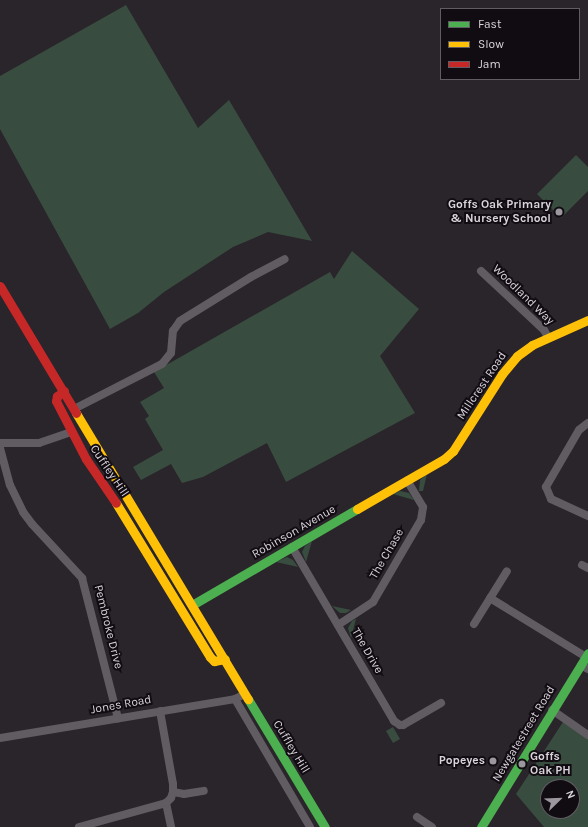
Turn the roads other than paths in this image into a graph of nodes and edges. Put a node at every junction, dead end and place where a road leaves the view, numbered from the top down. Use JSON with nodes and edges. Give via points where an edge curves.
{"nodes":[{"id":1,"x":285,"y":259,"type":"dead end"},
{"id":2,"x":481,"y":271,"type":"dead end"},
{"id":3,"x":0,"y":286,"type":"edge"},
{"id":4,"x":588,"y":320,"type":"edge"},
{"id":5,"x":548,"y":337,"type":"junction"},
{"id":6,"x":64,"y":391,"type":"junction"},
{"id":7,"x":74,"y":409,"type":"junction"},
{"id":8,"x":588,"y":423,"type":"edge"},
{"id":9,"x":71,"y":432,"type":"junction"},
{"id":10,"x":0,"y":443,"type":"edge"},
{"id":11,"x":0,"y":448,"type":"edge"},
{"id":12,"x":407,"y":480,"type":"junction"},
{"id":13,"x":588,"y":516,"type":"edge"},
{"id":14,"x":292,"y":547,"type":"junction"},
{"id":15,"x":164,"y":557,"type":"junction"},
{"id":16,"x":154,"y":564,"type":"junction"},
{"id":17,"x":506,"y":571,"type":"dead end"},
{"id":18,"x":490,"y":598,"type":"junction"},
{"id":19,"x":192,"y":605,"type":"junction"},
{"id":20,"x":474,"y":624,"type":"dead end"},
{"id":21,"x":338,"y":625,"type":"junction"},
{"id":22,"x":225,"y":659,"type":"junction"},
{"id":23,"x":586,"y":661,"type":"edge"},
{"id":24,"x":245,"y":694,"type":"junction"},
{"id":25,"x":235,"y":699,"type":"junction"},
{"id":26,"x":441,"y":703,"type":"dead end"},
{"id":27,"x":552,"y":710,"type":"junction"},
{"id":28,"x":160,"y":711,"type":"junction"},
{"id":29,"x":118,"y":718,"type":"junction"},
{"id":30,"x":588,"y":735,"type":"edge"},
{"id":31,"x":0,"y":738,"type":"edge"},
{"id":32,"x":204,"y":791,"type":"dead end"},
{"id":33,"x":173,"y":792,"type":"junction"},
{"id":34,"x":166,"y":803,"type":"junction"},
{"id":35,"x":417,"y":817,"type":"dead end"},
{"id":36,"x":79,"y":827,"type":"edge"},
{"id":37,"x":171,"y":827,"type":"edge"},
{"id":38,"x":310,"y":827,"type":"edge"},
{"id":39,"x":325,"y":827,"type":"edge"},
{"id":40,"x":432,"y":827,"type":"edge"},
{"id":41,"x":481,"y":827,"type":"edge"}],
"edges":[{"from":1,"to":7,"type":"street","via":[[180,321],[173,331],[171,353],[162,364]]},
{"from":2,"to":5,"type":"street","name":"Woodland Way","via":[[544,330]]},
{"from":3,"to":6,"type":"street","name":"Cuffley Hill"},
{"from":4,"to":5,"type":"street","name":"Millcrest Road"},
{"from":5,"to":12,"type":"street","name":"Millcrest Road","via":[[523,350],[510,362],[450,454]]},
{"from":6,"to":7,"type":"street","name":"Cuffley Hill"},
{"from":6,"to":9,"type":"street","name":"Cuffley Hill","via":[[57,396],[56,402]]},
{"from":7,"to":15,"type":"street","name":"Cuffley Hill"},
{"from":8,"to":13,"type":"street","via":[[579,430],[546,487],[551,499]]},
{"from":9,"to":10,"type":"street","via":[[39,443]]},
{"from":9,"to":16,"type":"street","name":"Cuffley Hill"},
{"from":11,"to":29,"type":"street","name":"Pembroke Drive","via":[[10,485],[23,512],[82,578]]},
{"from":12,"to":14,"type":"street","name":"Robinson Avenue"},
{"from":12,"to":21,"type":"street","name":"The Chase","via":[[423,507],[421,520],[373,602]]},
{"from":14,"to":19,"type":"street","name":"Robinson Avenue"},
{"from":14,"to":21,"type":"street","name":"The Drive"},
{"from":15,"to":16,"type":"street"},
{"from":15,"to":19,"type":"street","name":"Cuffley Hill"},
{"from":16,"to":22,"type":"street","name":"Cuffley Hill","via":[[210,657],[214,661]]},
{"from":17,"to":18,"type":"street"},
{"from":18,"to":20,"type":"street"},
{"from":18,"to":23,"type":"street"},
{"from":19,"to":22,"type":"street","name":"Cuffley Hill"},
{"from":21,"to":26,"type":"street","name":"The Drive","via":[[397,723],[406,723]]},
{"from":22,"to":24,"type":"street","name":"Cuffley Hill"},
{"from":23,"to":27,"type":"street","name":"Newgatestreet Road"},
{"from":24,"to":25,"type":"street","name":"Jones Road"},
{"from":24,"to":39,"type":"street","name":"Cuffley Hill"},
{"from":25,"to":28,"type":"street","name":"Jones Road"},
{"from":25,"to":38,"type":"street","name":"Cuffley Hill"},
{"from":27,"to":30,"type":"street"},
{"from":27,"to":41,"type":"street","name":"Newgatestreet Road"},
{"from":28,"to":29,"type":"street","name":"Jones Road"},
{"from":28,"to":33,"type":"street"},
{"from":29,"to":31,"type":"street","name":"Jones Road"},
{"from":32,"to":33,"type":"street","via":[[184,794]]},
{"from":33,"to":34,"type":"street"},
{"from":34,"to":36,"type":"street"},
{"from":34,"to":37,"type":"street"},
{"from":35,"to":40,"type":"street"}]}
